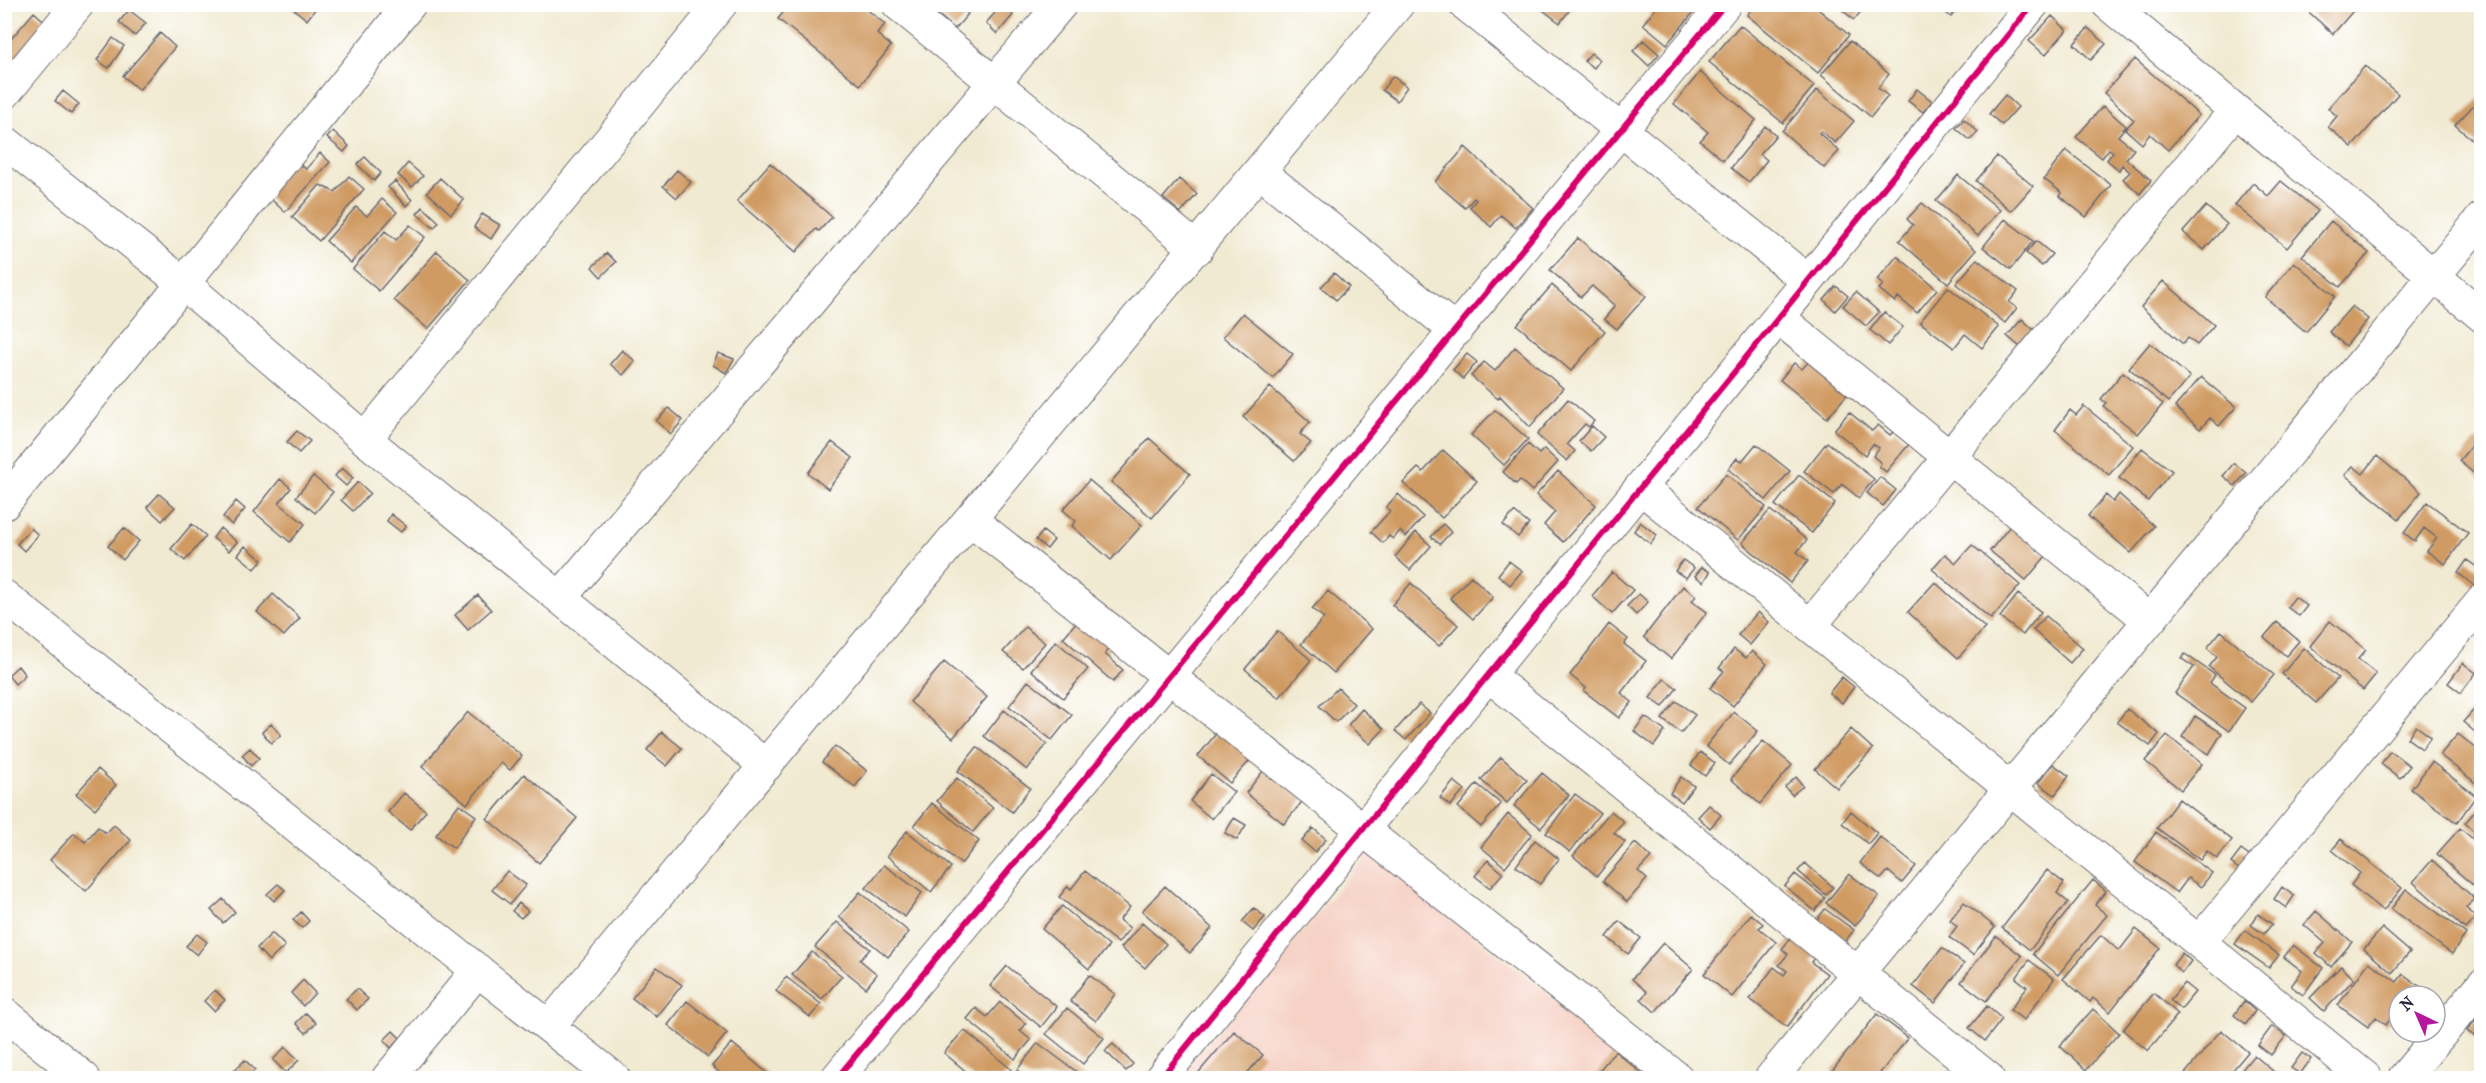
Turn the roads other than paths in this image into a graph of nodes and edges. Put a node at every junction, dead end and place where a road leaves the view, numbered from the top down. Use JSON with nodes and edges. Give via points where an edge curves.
{"nodes":[{"id":1,"x":78,"y":4,"type":"edge"},
{"id":2,"x":410,"y":4,"type":"edge"},
{"id":3,"x":721,"y":4,"type":"edge"},
{"id":4,"x":898,"y":4,"type":"edge"},
{"id":5,"x":1061,"y":4,"type":"edge"},
{"id":6,"x":1398,"y":4,"type":"edge"},
{"id":7,"x":1465,"y":4,"type":"edge"},
{"id":8,"x":1725,"y":4,"type":"edge"},
{"id":9,"x":2033,"y":4,"type":"edge"},
{"id":10,"x":2108,"y":4,"type":"edge"},
{"id":11,"x":995,"y":83,"type":"junction"},
{"id":12,"x":4,"y":94,"type":"edge"},
{"id":13,"x":2235,"y":111,"type":"junction"},
{"id":14,"x":1622,"y":131,"type":"junction"},
{"id":15,"x":4,"y":141,"type":"edge"},
{"id":16,"x":1260,"y":172,"type":"junction"},
{"id":17,"x":2481,"y":218,"type":"edge"},
{"id":18,"x":1197,"y":249,"type":"junction"},
{"id":19,"x":2433,"y":277,"type":"junction"},
{"id":20,"x":1808,"y":281,"type":"junction"},
{"id":21,"x":183,"y":283,"type":"junction"},
{"id":22,"x":2481,"y":316,"type":"edge"},
{"id":23,"x":1779,"y":318,"type":"junction"},
{"id":24,"x":1456,"y":331,"type":"junction"},
{"id":25,"x":365,"y":439,"type":"junction"},
{"id":26,"x":1950,"y":457,"type":"junction"},
{"id":27,"x":1641,"y":488,"type":"junction"},
{"id":28,"x":4,"y":504,"type":"edge"},
{"id":29,"x":971,"y":520,"type":"junction"},
{"id":30,"x":4,"y":596,"type":"edge"},
{"id":31,"x":560,"y":598,"type":"junction"},
{"id":32,"x":2481,"y":601,"type":"edge"},
{"id":33,"x":2149,"y":620,"type":"junction"},
{"id":34,"x":1810,"y":626,"type":"junction"},
{"id":35,"x":1488,"y":675,"type":"junction"},
{"id":36,"x":1170,"y":677,"type":"junction"},
{"id":37,"x":766,"y":766,"type":"junction"},
{"id":38,"x":2010,"y":789,"type":"junction"},
{"id":39,"x":1363,"y":830,"type":"junction"},
{"id":40,"x":2199,"y":942,"type":"junction"},
{"id":41,"x":478,"y":970,"type":"junction"},
{"id":42,"x":1858,"y":973,"type":"junction"},
{"id":43,"x":2481,"y":985,"type":"edge"},
{"id":44,"x":4,"y":1013,"type":"edge"},
{"id":45,"x":549,"y":1026,"type":"junction"},
{"id":46,"x":84,"y":1078,"type":"edge"},
{"id":47,"x":388,"y":1078,"type":"edge"},
{"id":48,"x":614,"y":1078,"type":"edge"},
{"id":49,"x":837,"y":1078,"type":"edge"},
{"id":50,"x":1161,"y":1078,"type":"edge"},
{"id":51,"x":1677,"y":1078,"type":"edge"},
{"id":52,"x":1771,"y":1078,"type":"edge"},
{"id":53,"x":1988,"y":1078,"type":"edge"},
{"id":54,"x":2366,"y":1078,"type":"edge"},
{"id":55,"x":2404,"y":1078,"type":"edge"}],
"edges":[{"from":1,"to":12,"type":"street"},
{"from":2,"to":21,"type":"street"},
{"from":3,"to":25,"type":"street"},
{"from":4,"to":11,"type":"street"},
{"from":5,"to":11,"type":"street"},
{"from":6,"to":16,"type":"street"},
{"from":7,"to":14,"type":"street"},
{"from":8,"to":14,"type":"street"},
{"from":9,"to":20,"type":"street"},
{"from":10,"to":13,"type":"street"},
{"from":11,"to":18,"type":"street"},
{"from":11,"to":31,"type":"street"},
{"from":13,"to":19,"type":"street"},
{"from":13,"to":26,"type":"street"},
{"from":14,"to":20,"type":"street"},
{"from":14,"to":24,"type":"street"},
{"from":15,"to":21,"type":"street"},
{"from":16,"to":18,"type":"street"},
{"from":16,"to":24,"type":"street"},
{"from":17,"to":19,"type":"street"},
{"from":18,"to":29,"type":"street"},
{"from":19,"to":22,"type":"street"},
{"from":19,"to":33,"type":"street"},
{"from":20,"to":23,"type":"street"},
{"from":21,"to":25,"type":"street"},
{"from":21,"to":28,"type":"street"},
{"from":23,"to":26,"type":"street"},
{"from":23,"to":27,"type":"street"},
{"from":24,"to":36,"type":"street"},
{"from":25,"to":31,"type":"street"},
{"from":26,"to":33,"type":"street"},
{"from":26,"to":34,"type":"street"},
{"from":27,"to":34,"type":"street"},
{"from":27,"to":35,"type":"street"},
{"from":29,"to":36,"type":"street"},
{"from":29,"to":37,"type":"street"},
{"from":30,"to":41,"type":"street"},
{"from":31,"to":37,"type":"street"},
{"from":32,"to":40,"type":"street"},
{"from":33,"to":38,"type":"street"},
{"from":34,"to":38,"type":"street"},
{"from":35,"to":39,"type":"street"},
{"from":35,"to":42,"type":"street"},
{"from":36,"to":39,"type":"street"},
{"from":36,"to":49,"type":"street"},
{"from":37,"to":45,"type":"street"},
{"from":38,"to":40,"type":"street"},
{"from":38,"to":42,"type":"street"},
{"from":39,"to":50,"type":"street"},
{"from":39,"to":51,"type":"street"},
{"from":40,"to":54,"type":"street"},
{"from":41,"to":45,"type":"street"},
{"from":41,"to":47,"type":"street"},
{"from":42,"to":52,"type":"street"},
{"from":42,"to":53,"type":"street"},
{"from":43,"to":55,"type":"street"},
{"from":44,"to":46,"type":"street"},
{"from":45,"to":48,"type":"street"}]}
